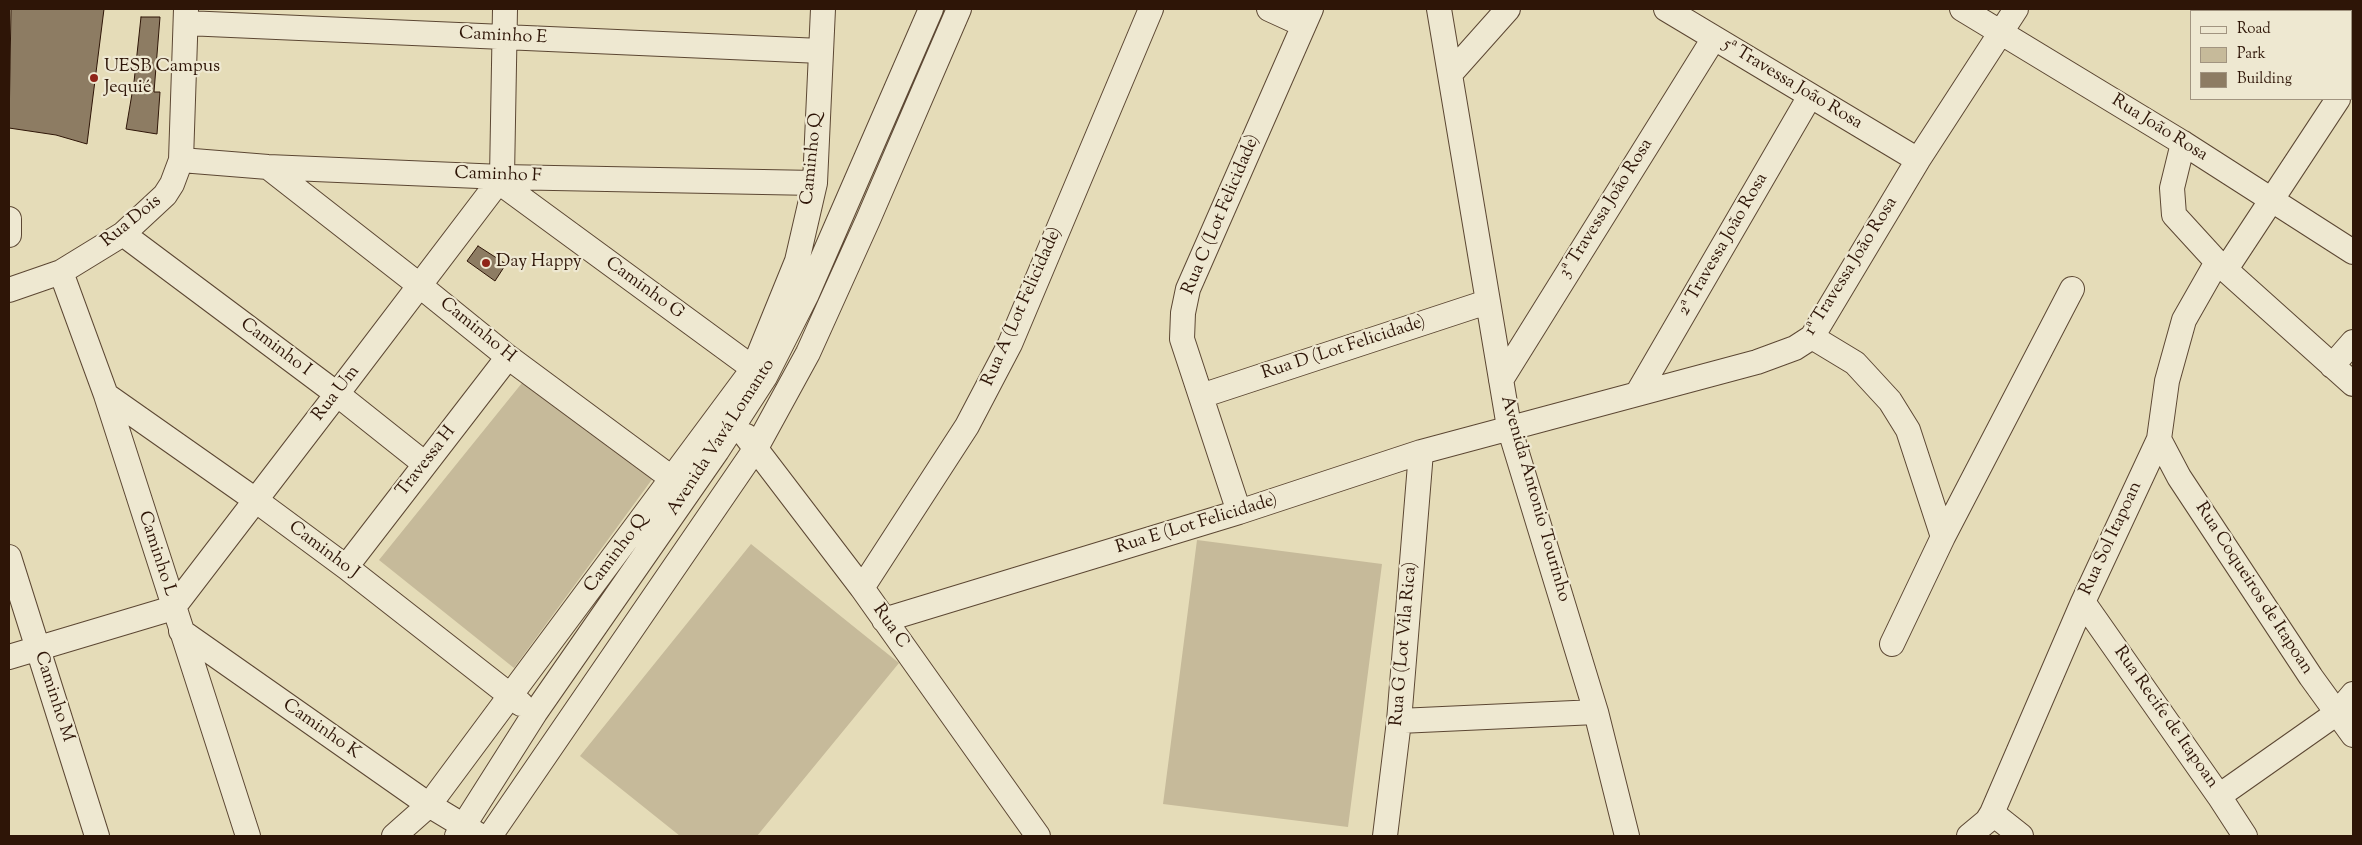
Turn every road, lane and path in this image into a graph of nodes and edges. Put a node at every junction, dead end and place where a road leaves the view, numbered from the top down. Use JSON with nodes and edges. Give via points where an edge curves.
{"nodes":[{"id":1,"x":505,"y":9,"type":"edge"},
{"id":2,"x":823,"y":9,"type":"edge"},
{"id":3,"x":931,"y":9,"type":"edge"},
{"id":4,"x":959,"y":9,"type":"edge"},
{"id":5,"x":1151,"y":9,"type":"edge"},
{"id":6,"x":1269,"y":9,"type":"edge"},
{"id":7,"x":1439,"y":9,"type":"edge"},
{"id":8,"x":1508,"y":9,"type":"edge"},
{"id":9,"x":1666,"y":9,"type":"edge"},
{"id":10,"x":1962,"y":9,"type":"edge"},
{"id":11,"x":2016,"y":9,"type":"edge"},
{"id":12,"x":186,"y":16,"type":"edge"},
{"id":13,"x":1308,"y":17,"type":"edge"},
{"id":14,"x":2002,"y":32,"type":"junction"},
{"id":15,"x":504,"y":37,"type":"junction"},
{"id":16,"x":1714,"y":38,"type":"junction"},
{"id":17,"x":821,"y":51,"type":"junction"},
{"id":18,"x":1451,"y":73,"type":"junction"},
{"id":19,"x":1810,"y":96,"type":"junction"},
{"id":20,"x":2337,"y":100,"type":"edge"},
{"id":21,"x":2183,"y":143,"type":"junction"},
{"id":22,"x":181,"y":160,"type":"junction"},
{"id":23,"x":1918,"y":160,"type":"junction"},
{"id":24,"x":268,"y":167,"type":"junction"},
{"id":25,"x":500,"y":179,"type":"junction"},
{"id":26,"x":815,"y":184,"type":"junction"},
{"id":27,"x":2270,"y":201,"type":"junction"},
{"id":28,"x":9,"y":219,"type":"edge"},
{"id":29,"x":9,"y":234,"type":"edge"},
{"id":30,"x":123,"y":234,"type":"junction"},
{"id":31,"x":2353,"y":252,"type":"edge"},
{"id":32,"x":2221,"y":265,"type":"junction"},
{"id":33,"x":61,"y":272,"type":"junction"},
{"id":34,"x":419,"y":285,"type":"junction"},
{"id":35,"x":2072,"y":289,"type":"dead end"},
{"id":36,"x":9,"y":290,"type":"edge"},
{"id":37,"x":1487,"y":302,"type":"junction"},
{"id":38,"x":1812,"y":337,"type":"junction"},
{"id":39,"x":2353,"y":342,"type":"edge"},
{"id":40,"x":508,"y":358,"type":"junction"},
{"id":41,"x":2332,"y":366,"type":"junction"},
{"id":42,"x":759,"y":373,"type":"junction"},
{"id":43,"x":1501,"y":380,"type":"junction"},
{"id":44,"x":2353,"y":384,"type":"edge"},
{"id":45,"x":337,"y":394,"type":"junction"},
{"id":46,"x":1637,"y":394,"type":"junction"},
{"id":47,"x":106,"y":395,"type":"junction"},
{"id":48,"x":1201,"y":396,"type":"junction"},
{"id":49,"x":736,"y":422,"type":"junction"},
{"id":50,"x":1509,"y":427,"type":"junction"},
{"id":51,"x":2159,"y":439,"type":"junction"},
{"id":52,"x":756,"y":448,"type":"junction"},
{"id":53,"x":1421,"y":452,"type":"junction"},
{"id":54,"x":425,"y":464,"type":"junction"},
{"id":55,"x":681,"y":485,"type":"junction"},
{"id":56,"x":254,"y":499,"type":"junction"},
{"id":57,"x":1239,"y":512,"type":"junction"},
{"id":58,"x":1943,"y":537,"type":"junction"},
{"id":59,"x":9,"y":557,"type":"edge"},
{"id":60,"x":346,"y":567,"type":"junction"},
{"id":61,"x":862,"y":588,"type":"junction"},
{"id":62,"x":2083,"y":602,"type":"junction"},
{"id":63,"x":173,"y":608,"type":"junction"},
{"id":64,"x":884,"y":620,"type":"junction"},
{"id":65,"x":181,"y":632,"type":"junction"},
{"id":66,"x":1892,"y":644,"type":"dead end"},
{"id":67,"x":37,"y":649,"type":"junction"},
{"id":68,"x":9,"y":657,"type":"edge"},
{"id":69,"x":2353,"y":694,"type":"edge"},
{"id":70,"x":509,"y":696,"type":"junction"},
{"id":71,"x":1596,"y":712,"type":"junction"},
{"id":72,"x":535,"y":713,"type":"junction"},
{"id":73,"x":2337,"y":713,"type":"junction"},
{"id":74,"x":1399,"y":721,"type":"junction"},
{"id":75,"x":2353,"y":735,"type":"edge"},
{"id":76,"x":2219,"y":796,"type":"junction"},
{"id":77,"x":429,"y":806,"type":"junction"},
{"id":78,"x":1992,"y":813,"type":"junction"},
{"id":79,"x":467,"y":833,"type":"edge"},
{"id":80,"x":97,"y":836,"type":"edge"},
{"id":81,"x":248,"y":836,"type":"edge"},
{"id":82,"x":394,"y":836,"type":"edge"},
{"id":83,"x":490,"y":836,"type":"edge"},
{"id":84,"x":1038,"y":836,"type":"edge"},
{"id":85,"x":1385,"y":836,"type":"edge"},
{"id":86,"x":1627,"y":836,"type":"edge"},
{"id":87,"x":1970,"y":836,"type":"edge"},
{"id":88,"x":2021,"y":836,"type":"edge"},
{"id":89,"x":2245,"y":836,"type":"edge"}],
"edges":[{"from":1,"to":15,"type":"street"},
{"from":2,"to":17,"type":"street","name":"Caminho Q"},
{"from":3,"to":42,"type":"street","name":"Avenida Vavá Lomanto","via":[[807,294]]},
{"from":4,"to":52,"type":"street","name":"Avenida Vavá Lomanto","via":[[808,353]]},
{"from":5,"to":61,"type":"street","name":"Rua A (Lot Felicidade)","via":[[1010,344],[967,426]]},
{"from":6,"to":13,"type":"street"},
{"from":7,"to":18,"type":"street","name":"Avenida Antonio Tourinho"},
{"from":8,"to":18,"type":"street"},
{"from":9,"to":16,"type":"street","name":"5ª Travessa João Rosa"},
{"from":10,"to":14,"type":"street","name":"Rua João Rosa"},
{"from":11,"to":14,"type":"street","name":"1ª Travessa João Rosa"},
{"from":12,"to":15,"type":"street","name":"Caminho E"},
{"from":12,"to":22,"type":"street","name":"Rua Dois"},
{"from":13,"to":48,"type":"street","name":"Rua C (Lot Felicidade)","via":[[1188,289],[1182,312],[1182,339]]},
{"from":14,"to":21,"type":"street","name":"Rua João Rosa"},
{"from":14,"to":23,"type":"street","name":"1ª Travessa João Rosa"},
{"from":15,"to":17,"type":"street","name":"Caminho E"},
{"from":15,"to":25,"type":"street"},
{"from":16,"to":19,"type":"street","name":"5ª Travessa João Rosa"},
{"from":16,"to":43,"type":"street","name":"3ª Travessa João Rosa"},
{"from":17,"to":26,"type":"street","name":"Caminho Q"},
{"from":18,"to":37,"type":"street","name":"Avenida Antonio Tourinho"},
{"from":19,"to":23,"type":"street","name":"5ª Travessa João Rosa"},
{"from":19,"to":46,"type":"street","name":"2ª Travessa João Rosa"},
{"from":20,"to":27,"type":"street","name":"Rua Sol Itapoan"},
{"from":21,"to":27,"type":"street","name":"Rua João Rosa"},
{"from":21,"to":32,"type":"street","via":[[2172,188],[2174,215]]},
{"from":22,"to":24,"type":"street","name":"Caminho F"},
{"from":22,"to":30,"type":"street","name":"Rua Dois","via":[[165,195]]},
{"from":23,"to":38,"type":"street","name":"1ª Travessa João Rosa"},
{"from":24,"to":25,"type":"street","name":"Caminho F"},
{"from":24,"to":34,"type":"street","name":"Caminho H"},
{"from":25,"to":26,"type":"street","name":"Caminho F"},
{"from":25,"to":34,"type":"street","name":"Rua Um"},
{"from":25,"to":42,"type":"street","name":"Caminho G"},
{"from":26,"to":42,"type":"street","name":"Caminho Q","via":[[797,261]]},
{"from":27,"to":31,"type":"street","name":"Rua João Rosa"},
{"from":27,"to":32,"type":"street","name":"Rua Sol Itapoan"},
{"from":28,"to":29,"type":"street"},
{"from":30,"to":33,"type":"street","name":"Rua Dois"},
{"from":30,"to":45,"type":"street","name":"Caminho I"},
{"from":32,"to":41,"type":"street"},
{"from":32,"to":51,"type":"street","name":"Rua Sol Itapoan","via":[[2184,320],[2167,381]]},
{"from":33,"to":36,"type":"street","name":"Rua Dois"},
{"from":33,"to":47,"type":"street","name":"Caminho L"},
{"from":34,"to":40,"type":"street","name":"Caminho H"},
{"from":34,"to":45,"type":"street","name":"Rua Um"},
{"from":35,"to":58,"type":"street"},
{"from":37,"to":43,"type":"street","name":"Avenida Antonio Tourinho"},
{"from":37,"to":48,"type":"street","name":"Rua D (Lot Felicidade)"},
{"from":38,"to":46,"type":"street","name":"1ª Travessa João Rosa","via":[[1795,348],[1757,362]]},
{"from":38,"to":58,"type":"street","via":[[1855,363],[1890,402],[1908,430]]},
{"from":39,"to":41,"type":"street"},
{"from":40,"to":54,"type":"street","name":"Travessa H"},
{"from":40,"to":55,"type":"street","name":"Caminho H"},
{"from":41,"to":44,"type":"street"},
{"from":42,"to":49,"type":"street","name":"Avenida Vavá Lomanto"},
{"from":42,"to":55,"type":"street","name":"Caminho Q"},
{"from":43,"to":50,"type":"street","name":"Avenida Antonio Tourinho"},
{"from":45,"to":54,"type":"street","name":"Caminho I"},
{"from":45,"to":56,"type":"street","name":"Rua Um"},
{"from":46,"to":50,"type":"street","name":"1ª Travessa João Rosa"},
{"from":47,"to":56,"type":"street","name":"Caminho J"},
{"from":47,"to":63,"type":"street","name":"Caminho L"},
{"from":48,"to":57,"type":"street","name":"Rua C (Lot Felicidade)"},
{"from":49,"to":52,"type":"street","name":"Rua C"},
{"from":49,"to":55,"type":"street","name":"Avenida Vavá Lomanto"},
{"from":50,"to":53,"type":"street","name":"Rua E (Lot Felicidade)"},
{"from":50,"to":71,"type":"street","name":"Avenida Antonio Tourinho"},
{"from":51,"to":62,"type":"street","name":"Rua Sol Itapoan"},
{"from":51,"to":73,"type":"street","name":"Rua Coqueiros de Itapoan","via":[[2179,477]]},
{"from":52,"to":61,"type":"street","name":"Rua C"},
{"from":52,"to":83,"type":"street","name":"Avenida Vavá Lomanto"},
{"from":53,"to":57,"type":"street","name":"Rua E (Lot Felicidade)"},
{"from":53,"to":74,"type":"street","name":"Rua G (Lot Vila Rica)"},
{"from":54,"to":60,"type":"street","name":"Travessa H"},
{"from":55,"to":70,"type":"street","name":"Caminho Q"},
{"from":55,"to":72,"type":"street","name":"Avenida Vavá Lomanto"},
{"from":56,"to":60,"type":"street","name":"Caminho J"},
{"from":56,"to":63,"type":"street","name":"Rua Um"},
{"from":57,"to":64,"type":"street","name":"Rua E (Lot Felicidade)"},
{"from":58,"to":66,"type":"street"},
{"from":59,"to":67,"type":"street","name":"Caminho M"},
{"from":60,"to":70,"type":"street","name":"Caminho J"},
{"from":61,"to":64,"type":"street","name":"Rua C"},
{"from":62,"to":76,"type":"street","name":"Rua Recife de Itapoan"},
{"from":62,"to":78,"type":"street","name":"Rua Sol Itapoan"},
{"from":63,"to":65,"type":"street","name":"Caminho L"},
{"from":63,"to":67,"type":"street"},
{"from":64,"to":84,"type":"street","name":"Rua C"},
{"from":65,"to":77,"type":"street","name":"Caminho K"},
{"from":65,"to":81,"type":"street","name":"Caminho L"},
{"from":67,"to":68,"type":"street"},
{"from":67,"to":80,"type":"street","name":"Caminho M"},
{"from":69,"to":73,"type":"street"},
{"from":70,"to":72,"type":"street","name":"Caminho J"},
{"from":70,"to":77,"type":"street","name":"Caminho Q"},
{"from":71,"to":74,"type":"street"},
{"from":71,"to":86,"type":"street","name":"Avenida Antonio Tourinho"},
{"from":72,"to":79,"type":"street","name":"Avenida Vavá Lomanto"},
{"from":73,"to":75,"type":"street","name":"Rua Coqueiros de Itapoan"},
{"from":73,"to":76,"type":"street"},
{"from":74,"to":85,"type":"street","name":"Rua G (Lot Vila Rica)"},
{"from":76,"to":89,"type":"street","name":"Rua Recife de Itapoan"},
{"from":77,"to":79,"type":"street","name":"Caminho K"},
{"from":77,"to":82,"type":"street","name":"Caminho Q"},
{"from":78,"to":87,"type":"street","name":"Rua Sol Itapoan"},
{"from":78,"to":88,"type":"street"}]}
